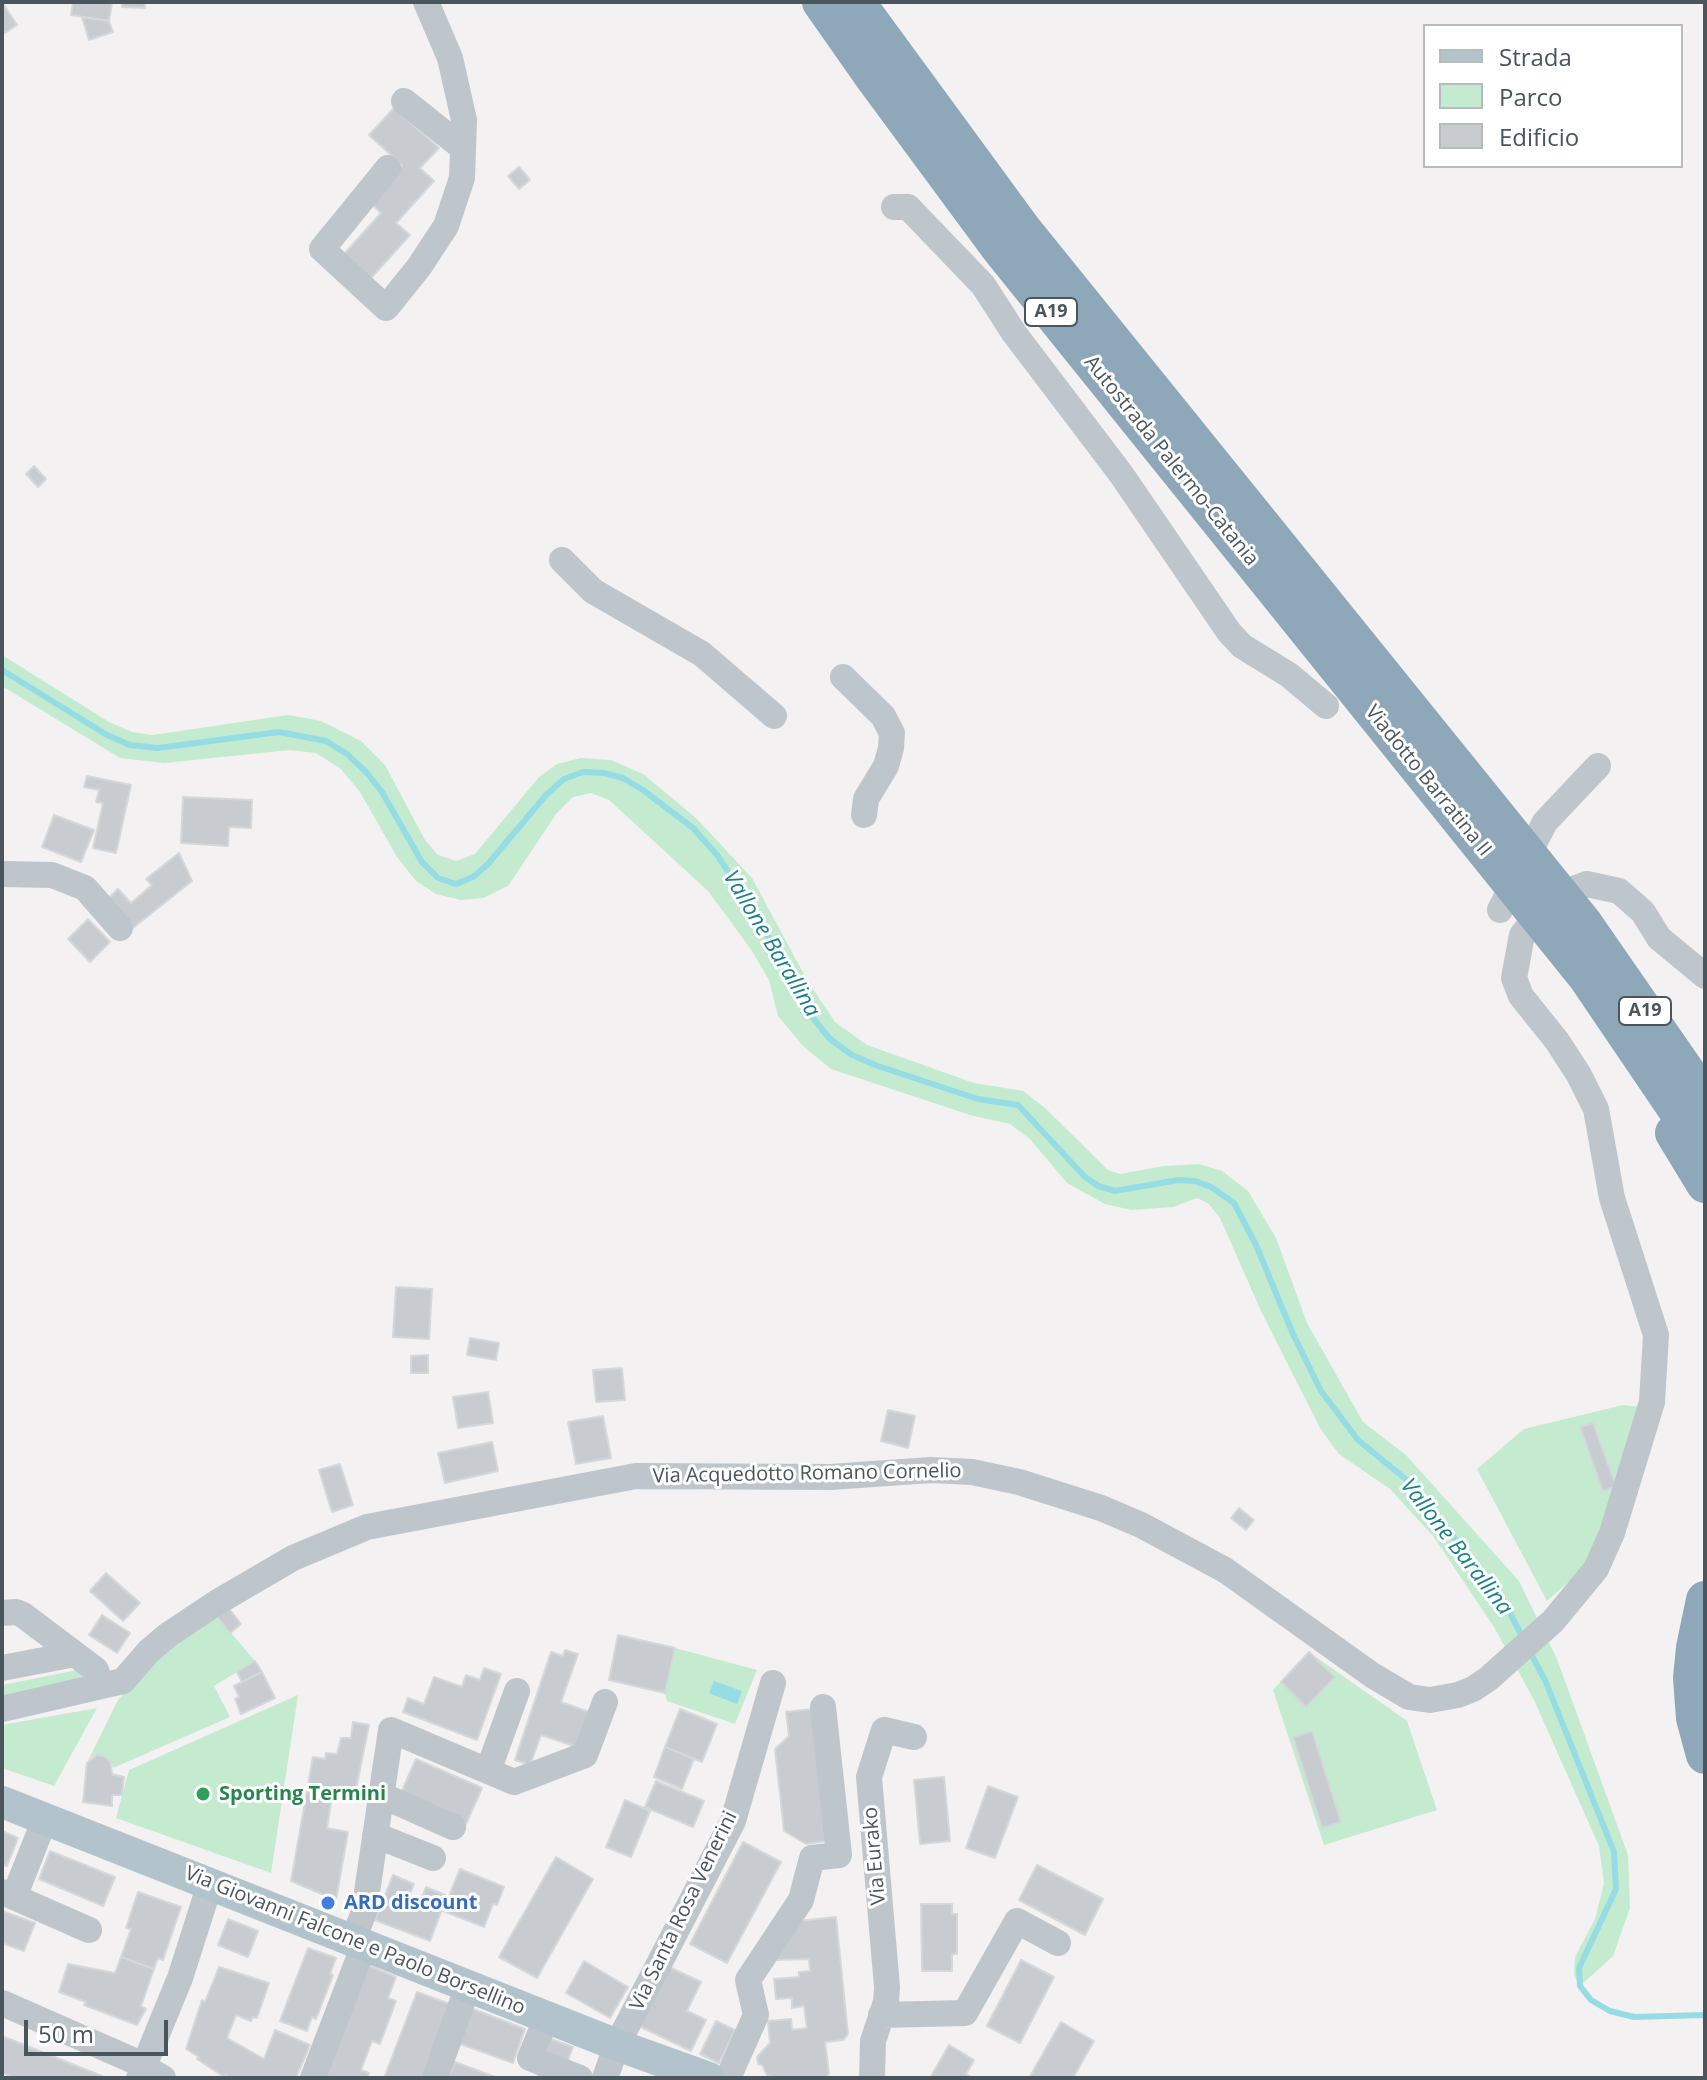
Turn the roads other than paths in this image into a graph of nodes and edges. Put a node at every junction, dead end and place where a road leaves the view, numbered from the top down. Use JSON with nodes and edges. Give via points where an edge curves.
{"nodes":[{"id":1,"x":426,"y":2,"type":"edge"},
{"id":2,"x":821,"y":2,"type":"edge"},
{"id":3,"x":856,"y":2,"type":"edge"},
{"id":4,"x":404,"y":101,"type":"dead end"},
{"id":5,"x":463,"y":148,"type":"junction"},
{"id":6,"x":388,"y":168,"type":"dead end"},
{"id":7,"x":894,"y":207,"type":"dead end"},
{"id":8,"x":562,"y":560,"type":"dead end"},
{"id":9,"x":1306,"y":603,"type":"junction"},
{"id":10,"x":843,"y":677,"type":"dead end"},
{"id":11,"x":1326,"y":706,"type":"dead end"},
{"id":12,"x":774,"y":716,"type":"dead end"},
{"id":13,"x":1598,"y":766,"type":"dead end"},
{"id":14,"x":864,"y":815,"type":"dead end"},
{"id":15,"x":2,"y":874,"type":"edge"},
{"id":16,"x":1500,"y":910,"type":"dead end"},
{"id":17,"x":120,"y":928,"type":"dead end"},
{"id":18,"x":1578,"y":950,"type":"junction"},
{"id":19,"x":1705,"y":976,"type":"edge"},
{"id":20,"x":1705,"y":1099,"type":"edge"},
{"id":21,"x":1705,"y":1151,"type":"edge"},
{"id":22,"x":1705,"y":1184,"type":"edge"},
{"id":23,"x":1704,"y":1610,"type":"edge"},
{"id":24,"x":2,"y":1613,"type":"edge"},
{"id":25,"x":75,"y":1654,"type":"junction"},
{"id":26,"x":2,"y":1668,"type":"edge"},
{"id":27,"x":773,"y":1683,"type":"dead end"},
{"id":28,"x":101,"y":1686,"type":"junction"},
{"id":29,"x":517,"y":1691,"type":"dead end"},
{"id":30,"x":605,"y":1702,"type":"dead end"},
{"id":31,"x":823,"y":1707,"type":"dead end"},
{"id":32,"x":2,"y":1709,"type":"edge"},
{"id":33,"x":914,"y":1737,"type":"dead end"},
{"id":34,"x":1705,"y":1755,"type":"edge"},
{"id":35,"x":488,"y":1771,"type":"junction"},
{"id":36,"x":381,"y":1795,"type":"junction"},
{"id":37,"x":2,"y":1802,"type":"edge"},
{"id":38,"x":45,"y":1819,"type":"junction"},
{"id":39,"x":453,"y":1827,"type":"dead end"},
{"id":40,"x":375,"y":1835,"type":"junction"},
{"id":41,"x":433,"y":1858,"type":"dead end"},
{"id":42,"x":210,"y":1884,"type":"junction"},
{"id":43,"x":8,"y":1894,"type":"edge"},
{"id":44,"x":89,"y":1930,"type":"dead end"},
{"id":45,"x":359,"y":1942,"type":"junction"},
{"id":46,"x":1058,"y":1943,"type":"dead end"},
{"id":47,"x":468,"y":1986,"type":"junction"},
{"id":48,"x":2,"y":2003,"type":"edge"},
{"id":49,"x":881,"y":2015,"type":"junction"},
{"id":50,"x":547,"y":2017,"type":"junction"},
{"id":51,"x":617,"y":2045,"type":"junction"},
{"id":52,"x":149,"y":2074,"type":"edge"},
{"id":53,"x":313,"y":2078,"type":"edge"},
{"id":54,"x":435,"y":2078,"type":"edge"},
{"id":55,"x":580,"y":2078,"type":"edge"},
{"id":56,"x":605,"y":2078,"type":"edge"},
{"id":57,"x":709,"y":2078,"type":"edge"},
{"id":58,"x":728,"y":2078,"type":"edge"},
{"id":59,"x":872,"y":2078,"type":"edge"}],
"edges":[{"from":1,"to":5,"type":"street","via":[[450,58],[464,120]]},
{"from":2,"to":9,"type":"highway","name":"Autostrada Palermo-Catania","number":"A19","via":[[999,247]]},
{"from":3,"to":9,"type":"highway","name":"Autostrada Palermo-Catania","number":"A19"},
{"from":4,"to":5,"type":"street"},
{"from":5,"to":6,"type":"street","via":[[462,178],[446,226],[386,308],[322,249]]},
{"from":7,"to":11,"type":"street","via":[[908,207],[983,285],[1229,632]]},
{"from":8,"to":12,"type":"street","via":[[593,591],[702,654]]},
{"from":9,"to":18,"type":"highway","name":"Viadotto Barratina II","number":"A19"},
{"from":10,"to":14,"type":"street","via":[[883,716],[892,733],[886,766],[866,799]]},
{"from":13,"to":16,"type":"street","via":[[1545,822]]},
{"from":15,"to":17,"type":"street","via":[[52,875],[85,888]]},
{"from":18,"to":20,"type":"highway","number":"A19"},
{"from":18,"to":21,"type":"highway","number":"A19"},
{"from":18,"to":22,"type":"highway","via":[[1610,1028]]},
{"from":19,"to":28,"type":"street","name":"Via Acquedotto Romano Cornelio","via":[[1659,938],[1643,912],[1619,891],[1587,884],[1563,893],[1522,935],[1514,978],[1521,996],[1557,1041],[1596,1109],[1612,1198],[1656,1335],[1652,1402],[1596,1569],[1553,1621],[1488,1679],[1458,1695],[1409,1697],[1225,1570],[1141,1525],[1019,1482],[931,1470],[830,1477],[636,1476],[367,1527],[293,1558],[216,1603],[168,1635],[123,1681]]},
{"from":23,"to":34,"type":"highway","via":[[1692,1678]]},
{"from":24,"to":25,"type":"street","via":[[23,1615]]},
{"from":25,"to":26,"type":"street"},
{"from":25,"to":28,"type":"street","via":[[96,1670]]},
{"from":27,"to":51,"type":"street","name":"Via Santa Rosa Venerini","via":[[733,1821]]},
{"from":28,"to":32,"type":"street","name":"Via Acquedotto Romano Cornelio"},
{"from":29,"to":35,"type":"street"},
{"from":30,"to":35,"type":"street","via":[[585,1755],[514,1782]]},
{"from":31,"to":58,"type":"street","via":[[839,1855],[812,1858],[801,1900],[748,1980],[756,2015]]},
{"from":33,"to":49,"type":"street","name":"Via Eurako","via":[[884,1730],[869,1777],[887,1987]]},
{"from":35,"to":36,"type":"street","via":[[391,1730]]},
{"from":36,"to":39,"type":"street"},
{"from":36,"to":40,"type":"street"},
{"from":37,"to":38,"type":"main road","name":"Via Giovanni Falcone e Paolo Borsellino"},
{"from":38,"to":42,"type":"main road","name":"Via Giovanni Falcone e Paolo Borsellino"},
{"from":38,"to":43,"type":"street"},
{"from":40,"to":41,"type":"street"},
{"from":40,"to":45,"type":"street"},
{"from":42,"to":45,"type":"main road","name":"Via Giovanni Falcone e Paolo Borsellino"},
{"from":42,"to":52,"type":"street"},
{"from":43,"to":44,"type":"street"},
{"from":45,"to":47,"type":"main road","name":"Via Giovanni Falcone e Paolo Borsellino"},
{"from":45,"to":53,"type":"street"},
{"from":46,"to":49,"type":"street","via":[[1017,1921],[965,2013]]},
{"from":47,"to":50,"type":"main road","name":"Via Giovanni Falcone e Paolo Borsellino"},
{"from":47,"to":54,"type":"street"},
{"from":48,"to":52,"type":"street"},
{"from":49,"to":59,"type":"street","name":"Via Eurako","via":[[873,2041]]},
{"from":50,"to":51,"type":"main road","name":"Via Giovanni Falcone e Paolo Borsellino"},
{"from":50,"to":55,"type":"street","via":[[530,2058]]},
{"from":51,"to":56,"type":"street","name":"Via Santa Rosa Venerini"},
{"from":51,"to":57,"type":"main road","name":"Via Giovanni Falcone e Paolo Borsellino"}]}
